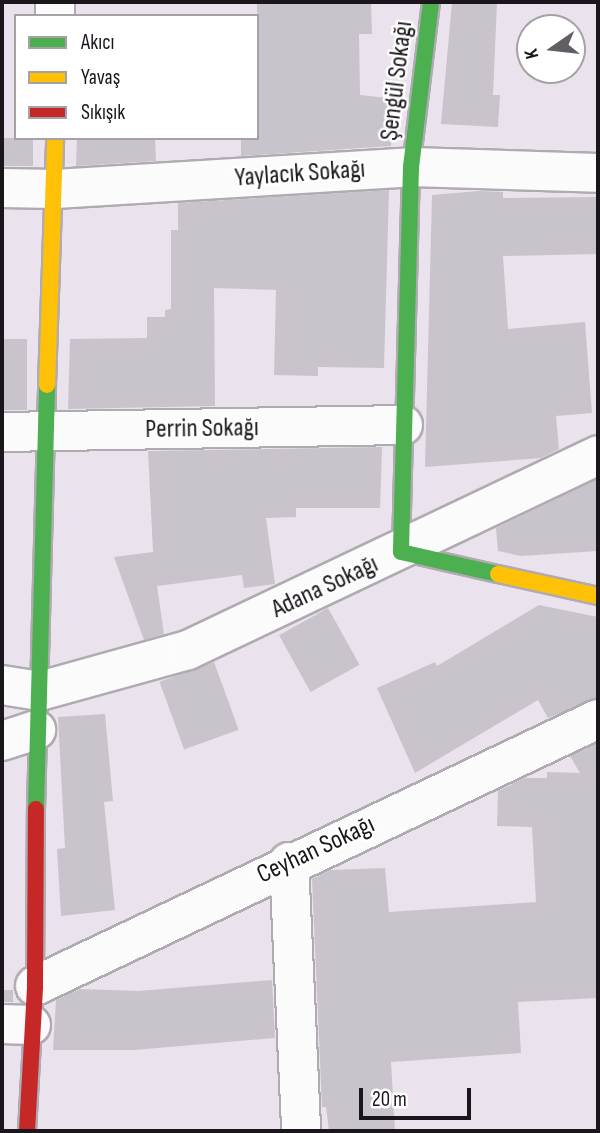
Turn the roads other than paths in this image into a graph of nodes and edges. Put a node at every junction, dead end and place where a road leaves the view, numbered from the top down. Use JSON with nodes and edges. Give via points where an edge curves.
{"nodes":[{"id":1,"x":431,"y":2,"type":"edge"},
{"id":2,"x":55,"y":140,"type":"edge"},
{"id":3,"x":411,"y":167,"type":"junction"},
{"id":4,"x":598,"y":173,"type":"edge"},
{"id":5,"x":2,"y":188,"type":"edge"},
{"id":6,"x":55,"y":189,"type":"junction"},
{"id":7,"x":403,"y":425,"type":"junction"},
{"id":8,"x":2,"y":432,"type":"edge"},
{"id":9,"x":46,"y":433,"type":"junction"},
{"id":10,"x":598,"y":455,"type":"edge"},
{"id":11,"x":401,"y":552,"type":"junction"},
{"id":12,"x":598,"y":596,"type":"edge"},
{"id":13,"x":2,"y":685,"type":"edge"},
{"id":14,"x":40,"y":691,"type":"junction"},
{"id":15,"x":598,"y":719,"type":"edge"},
{"id":16,"x":19,"y":736,"type":"edge"},
{"id":17,"x":289,"y":862,"type":"junction"},
{"id":18,"x":35,"y":986,"type":"junction"},
{"id":19,"x":17,"y":1024,"type":"edge"},
{"id":20,"x":27,"y":1131,"type":"edge"},
{"id":21,"x":301,"y":1131,"type":"edge"}],
"edges":[{"from":1,"to":3,"type":"street","name":"Şengül Sokağı"},
{"from":2,"to":6,"type":"street"},
{"from":3,"to":4,"type":"street","name":"Yaylacık Sokağı"},
{"from":3,"to":6,"type":"street","name":"Yaylacık Sokağı"},
{"from":3,"to":7,"type":"street","name":"Şengül Sokağı"},
{"from":5,"to":6,"type":"street","name":"Yaylacık Sokağı"},
{"from":6,"to":9,"type":"street"},
{"from":7,"to":9,"type":"street","name":"Perrin Sokağı"},
{"from":7,"to":11,"type":"street","name":"Şengül Sokağı"},
{"from":8,"to":9,"type":"street","name":"Perrin Sokağı"},
{"from":9,"to":14,"type":"street"},
{"from":10,"to":11,"type":"street","name":"Adana Sokağı"},
{"from":11,"to":12,"type":"street"},
{"from":11,"to":14,"type":"street","name":"Adana Sokağı","via":[[188,650]]},
{"from":13,"to":14,"type":"street"},
{"from":14,"to":16,"type":"street"},
{"from":15,"to":17,"type":"street","name":"Ceyhan Sokağı"},
{"from":16,"to":18,"type":"street"},
{"from":17,"to":18,"type":"street","name":"Ceyhan Sokağı"},
{"from":17,"to":21,"type":"street"},
{"from":18,"to":19,"type":"street"},
{"from":19,"to":20,"type":"street"}]}
